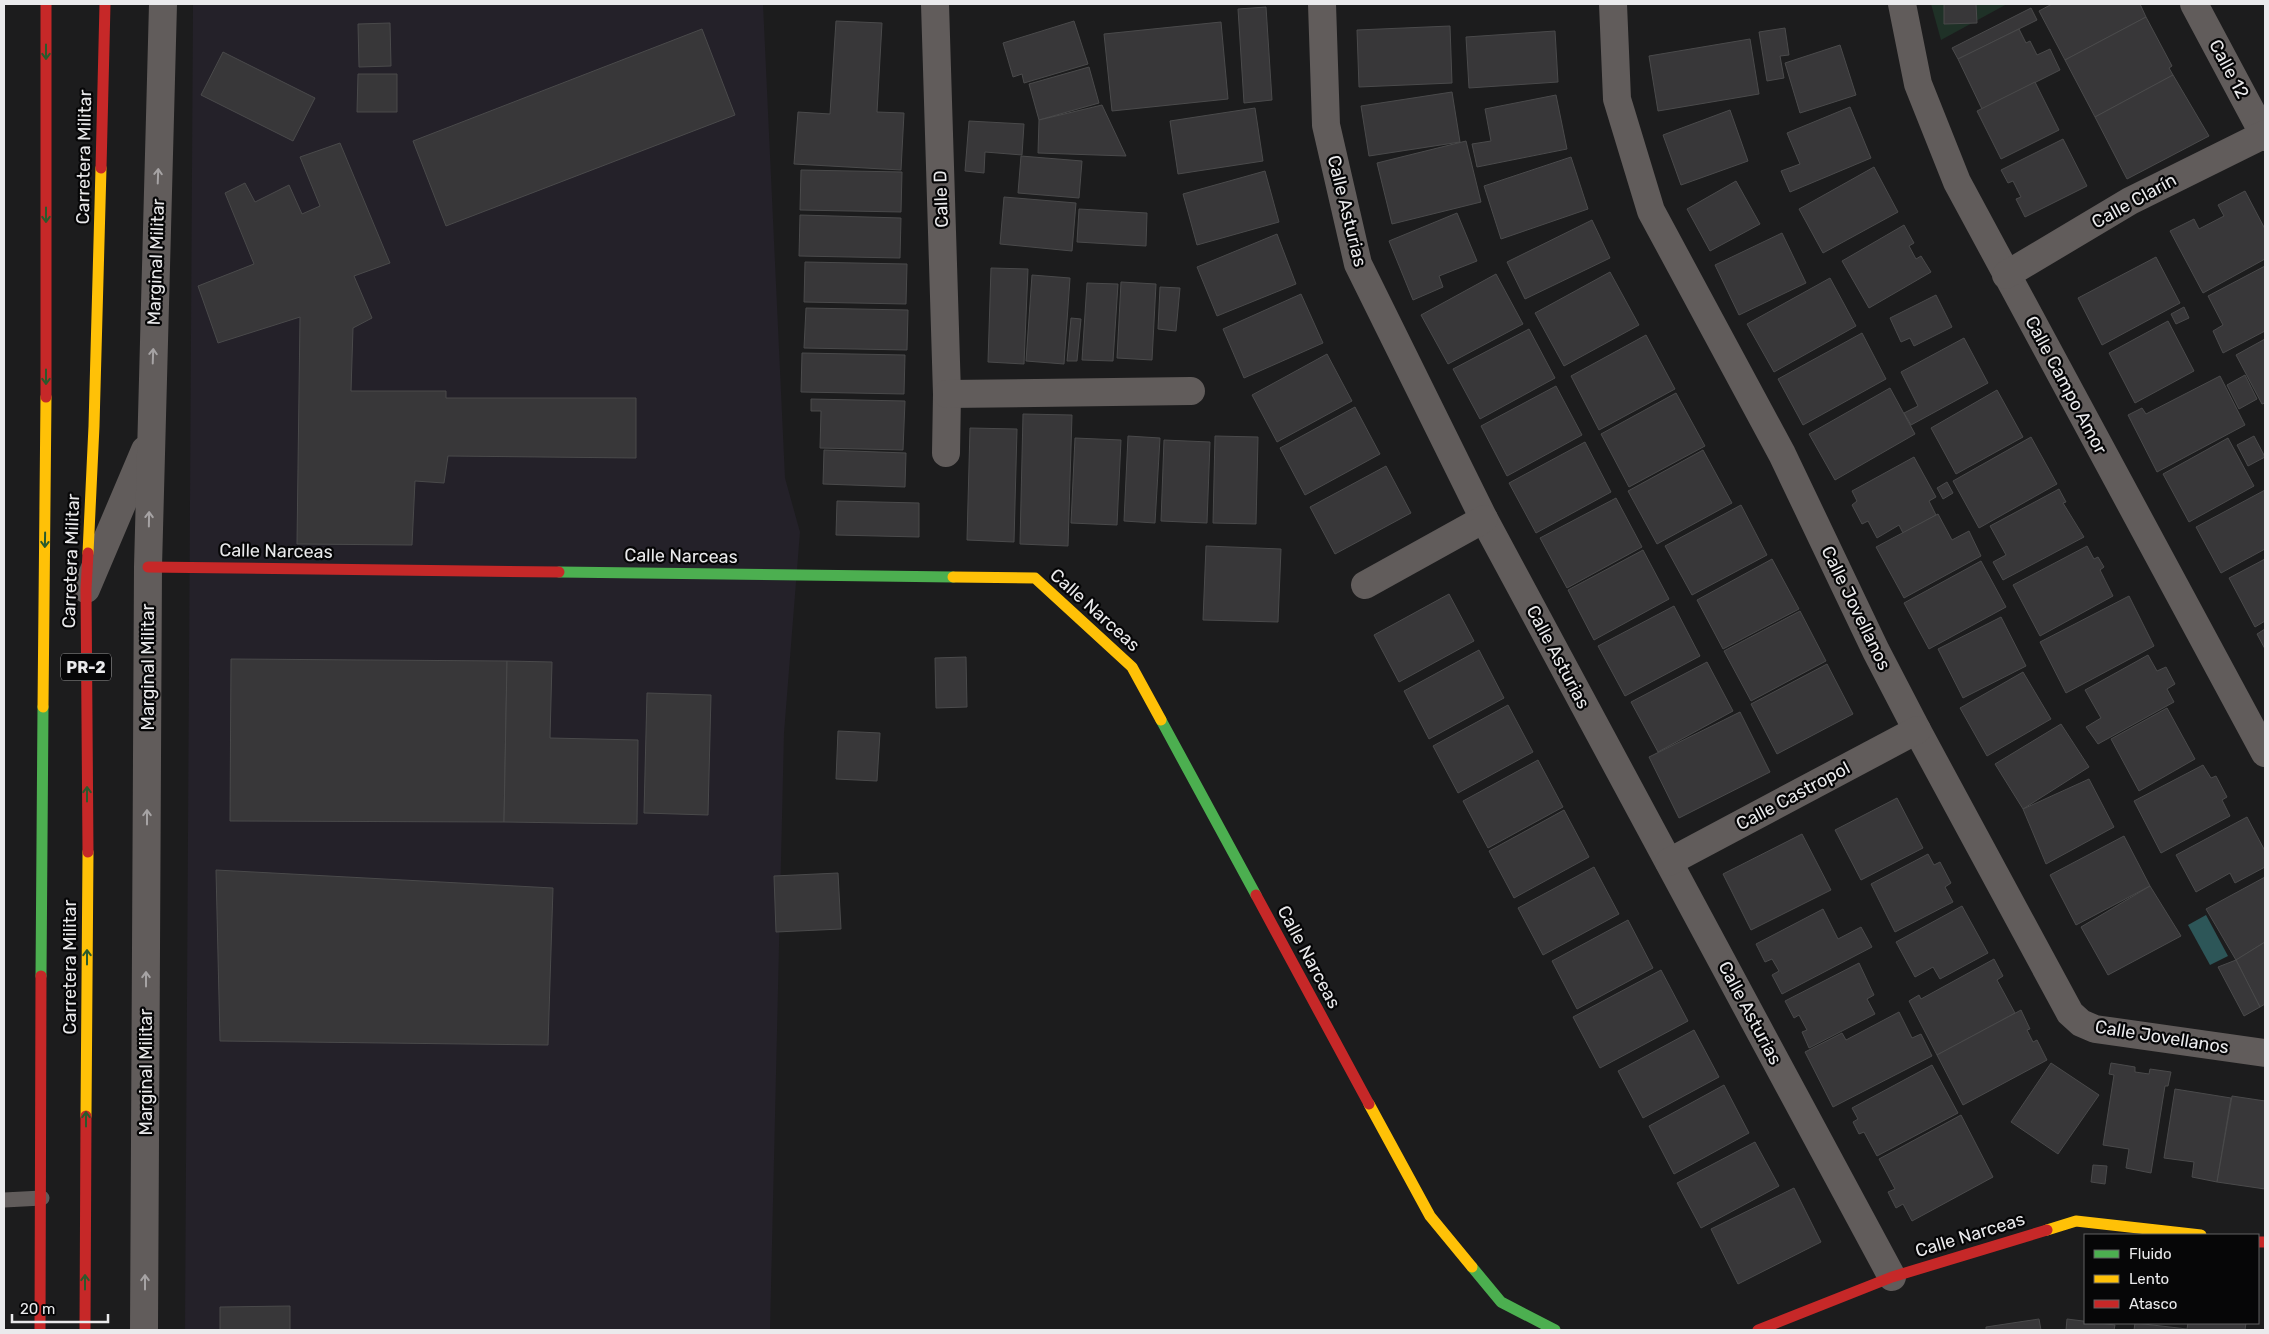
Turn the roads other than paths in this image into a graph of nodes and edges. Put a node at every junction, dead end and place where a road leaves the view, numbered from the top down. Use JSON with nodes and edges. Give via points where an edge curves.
{"nodes":[{"id":1,"x":46,"y":4,"type":"edge"},
{"id":2,"x":105,"y":4,"type":"edge"},
{"id":3,"x":163,"y":4,"type":"edge"},
{"id":4,"x":935,"y":4,"type":"edge"},
{"id":5,"x":1322,"y":4,"type":"edge"},
{"id":6,"x":1613,"y":4,"type":"edge"},
{"id":7,"x":1902,"y":4,"type":"edge"},
{"id":8,"x":2194,"y":4,"type":"edge"},
{"id":9,"x":2265,"y":135,"type":"edge"},
{"id":10,"x":2006,"y":275,"type":"junction"},
{"id":11,"x":1191,"y":391,"type":"dead end"},
{"id":12,"x":947,"y":394,"type":"junction"},
{"id":13,"x":151,"y":436,"type":"junction"},
{"id":14,"x":946,"y":453,"type":"dead end"},
{"id":15,"x":1484,"y":519,"type":"junction"},
{"id":16,"x":148,"y":567,"type":"junction"},
{"id":17,"x":1365,"y":584,"type":"dead end"},
{"id":18,"x":86,"y":589,"type":"junction"},
{"id":19,"x":1917,"y":730,"type":"junction"},
{"id":20,"x":2265,"y":753,"type":"edge"},
{"id":21,"x":1668,"y":862,"type":"junction"},
{"id":22,"x":2265,"y":1053,"type":"edge"},
{"id":23,"x":42,"y":1198,"type":"junction"},
{"id":24,"x":4,"y":1200,"type":"edge"},
{"id":25,"x":2192,"y":1234,"type":"edge"},
{"id":26,"x":1892,"y":1277,"type":"junction"},
{"id":27,"x":40,"y":1330,"type":"edge"},
{"id":28,"x":85,"y":1330,"type":"edge"},
{"id":29,"x":144,"y":1330,"type":"edge"},
{"id":30,"x":1555,"y":1330,"type":"edge"},
{"id":31,"x":1758,"y":1330,"type":"edge"}],
"edges":[{"from":1,"to":23,"type":"main road","name":"Carretera Militar","number":"PR-2","one_way":true},
{"from":2,"to":18,"type":"main road","name":"Carretera Militar","number":"PR-2","via":[[94,426]]},
{"from":13,"to":3,"type":"street","name":"Marginal Militar","one_way":true},
{"from":4,"to":12,"type":"street","name":"Calle D"},
{"from":5,"to":15,"type":"street","name":"Calle Asturias","via":[[1326,125],[1358,264]]},
{"from":6,"to":19,"type":"street","name":"Calle Jovellanos","via":[[1618,98],[1651,211],[1782,454]]},
{"from":7,"to":10,"type":"street","name":"Calle Campo Amor","via":[[1918,84],[1957,182]]},
{"from":8,"to":9,"type":"street","name":"Calle 12"},
{"from":9,"to":10,"type":"street","name":"Calle Clarín","via":[[2130,201]]},
{"from":10,"to":20,"type":"street","name":"Calle Campo Amor"},
{"from":11,"to":12,"type":"street"},
{"from":12,"to":14,"type":"street","name":"Calle D"},
{"from":16,"to":13,"type":"street","name":"Marginal Militar","one_way":true},
{"from":13,"to":18,"type":"street"},
{"from":15,"to":17,"type":"street"},
{"from":15,"to":21,"type":"street","name":"Calle Asturias"},
{"from":29,"to":16,"type":"street","name":"Marginal Militar","one_way":true},
{"from":16,"to":30,"type":"main road","name":"Calle Narceas","via":[[1035,578],[1132,666],[1430,1216],[1501,1302]]},
{"from":28,"to":18,"type":"main road","name":"Carretera Militar","number":"PR-2","one_way":true},
{"from":19,"to":21,"type":"street","name":"Calle Castropol"},
{"from":19,"to":22,"type":"street","name":"Calle Jovellanos","via":[[2070,1013],[2095,1029]]},
{"from":21,"to":26,"type":"street","name":"Calle Asturias"},
{"from":23,"to":24,"type":"lane"},
{"from":23,"to":27,"type":"main road","name":"Carretera Militar","number":"PR-2"},
{"from":25,"to":26,"type":"main road","name":"Calle Narceas","via":[[2076,1221]]},
{"from":26,"to":31,"type":"main road","name":"Calle Narceas"}]}
